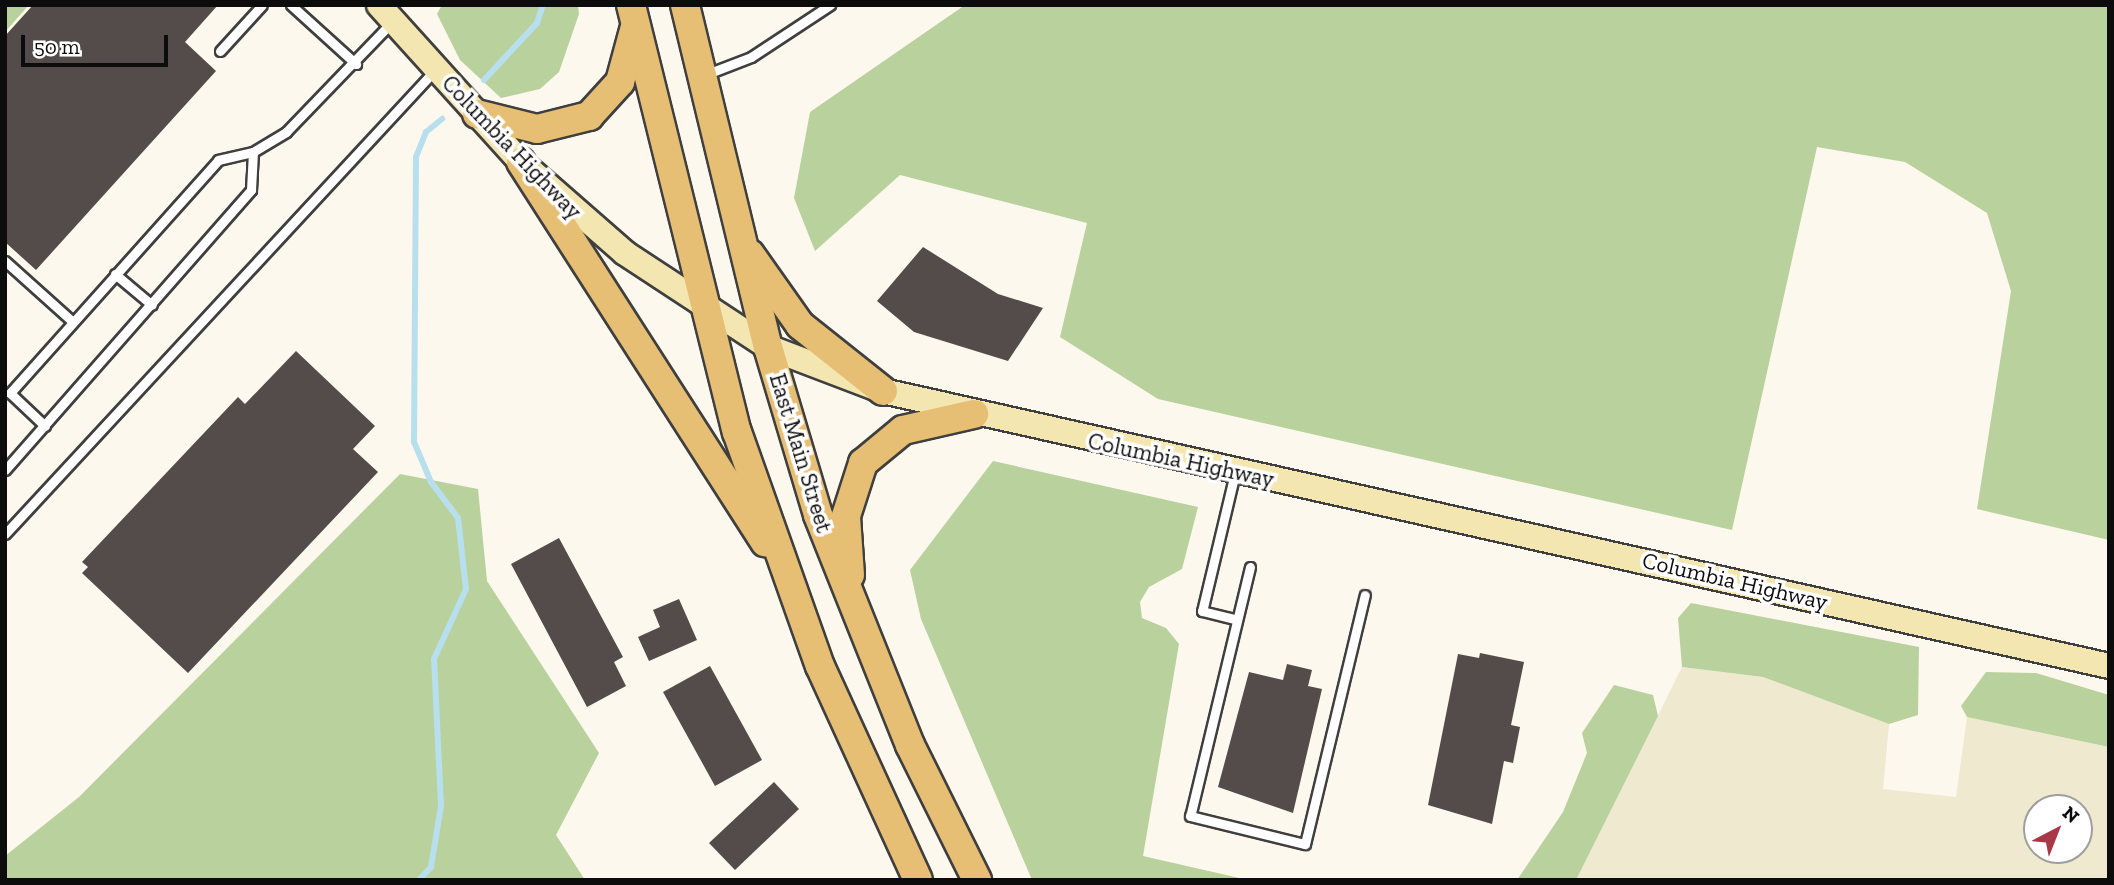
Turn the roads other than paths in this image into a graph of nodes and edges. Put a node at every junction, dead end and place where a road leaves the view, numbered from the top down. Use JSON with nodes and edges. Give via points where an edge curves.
{"nodes":[{"id":1,"x":262,"y":5,"type":"edge"},
{"id":2,"x":290,"y":5,"type":"edge"},
{"id":3,"x":685,"y":5,"type":"edge"},
{"id":4,"x":830,"y":5,"type":"edge"},
{"id":5,"x":386,"y":13,"type":"edge"},
{"id":6,"x":633,"y":15,"type":"edge"},
{"id":7,"x":220,"y":51,"type":"dead end"},
{"id":8,"x":356,"y":64,"type":"junction"},
{"id":9,"x":436,"y":68,"type":"junction"},
{"id":10,"x":702,"y":76,"type":"junction"},
{"id":11,"x":477,"y":114,"type":"junction"},
{"id":12,"x":253,"y":152,"type":"junction"},
{"id":13,"x":521,"y":162,"type":"junction"},
{"id":14,"x":740,"y":240,"type":"junction"},
{"id":15,"x":5,"y":261,"type":"edge"},
{"id":16,"x":115,"y":274,"type":"junction"},
{"id":17,"x":152,"y":305,"type":"junction"},
{"id":18,"x":703,"y":307,"type":"junction"},
{"id":19,"x":73,"y":321,"type":"junction"},
{"id":20,"x":768,"y":347,"type":"junction"},
{"id":21,"x":883,"y":391,"type":"junction"},
{"id":22,"x":7,"y":393,"type":"edge"},
{"id":23,"x":974,"y":414,"type":"junction"},
{"id":24,"x":45,"y":426,"type":"junction"},
{"id":25,"x":5,"y":471,"type":"edge"},
{"id":26,"x":1236,"y":471,"type":"junction"},
{"id":27,"x":5,"y":534,"type":"edge"},
{"id":28,"x":781,"y":565,"type":"junction"},
{"id":29,"x":1250,"y":567,"type":"dead end"},
{"id":30,"x":1365,"y":595,"type":"dead end"},
{"id":31,"x":853,"y":609,"type":"junction"},
{"id":32,"x":1237,"y":620,"type":"junction"},
{"id":33,"x":2109,"y":666,"type":"edge"},
{"id":34,"x":969,"y":877,"type":"edge"},
{"id":35,"x":918,"y":880,"type":"edge"}],
"edges":[{"from":1,"to":7,"type":"lane"},
{"from":2,"to":8,"type":"lane"},
{"from":3,"to":10,"type":"main road","name":"East Main Street"},
{"from":4,"to":10,"type":"lane","via":[[751,57]]},
{"from":5,"to":8,"type":"lane"},
{"from":5,"to":9,"type":"main road","name":"Columbia Highway"},
{"from":6,"to":11,"type":"main road","via":[[620,82],[589,116],[537,129]]},
{"from":6,"to":18,"type":"main road"},
{"from":8,"to":12,"type":"lane","via":[[286,132]]},
{"from":9,"to":11,"type":"main road","name":"Columbia Highway"},
{"from":9,"to":27,"type":"lane"},
{"from":10,"to":14,"type":"main road","name":"East Main Street"},
{"from":11,"to":13,"type":"main road","name":"Columbia Highway"},
{"from":12,"to":16,"type":"lane","via":[[218,160]]},
{"from":12,"to":17,"type":"lane","via":[[251,190]]},
{"from":13,"to":18,"type":"main road","name":"Columbia Highway","via":[[625,253]]},
{"from":13,"to":28,"type":"main road"},
{"from":14,"to":20,"type":"main road","name":"East Main Street"},
{"from":14,"to":21,"type":"main road","via":[[800,325]]},
{"from":15,"to":19,"type":"lane"},
{"from":16,"to":17,"type":"lane"},
{"from":16,"to":19,"type":"lane"},
{"from":17,"to":24,"type":"lane"},
{"from":18,"to":20,"type":"main road","name":"Columbia Highway"},
{"from":18,"to":28,"type":"main road"},
{"from":19,"to":22,"type":"lane"},
{"from":20,"to":21,"type":"main road","name":"Columbia Highway"},
{"from":20,"to":31,"type":"main road","name":"East Main Street"},
{"from":21,"to":23,"type":"main road","name":"Columbia Highway"},
{"from":22,"to":24,"type":"lane"},
{"from":23,"to":26,"type":"main road","name":"Columbia Highway"},
{"from":23,"to":31,"type":"main road","via":[[903,430],[863,463],[846,516]]},
{"from":24,"to":25,"type":"lane"},
{"from":26,"to":32,"type":"lane","via":[[1202,611]]},
{"from":26,"to":33,"type":"main road","name":"Columbia Highway"},
{"from":28,"to":35,"type":"main road","via":[[846,729]]},
{"from":29,"to":32,"type":"lane"},
{"from":30,"to":32,"type":"lane","via":[[1306,844],[1190,816]]},
{"from":31,"to":34,"type":"main road","name":"East Main Street"}]}
